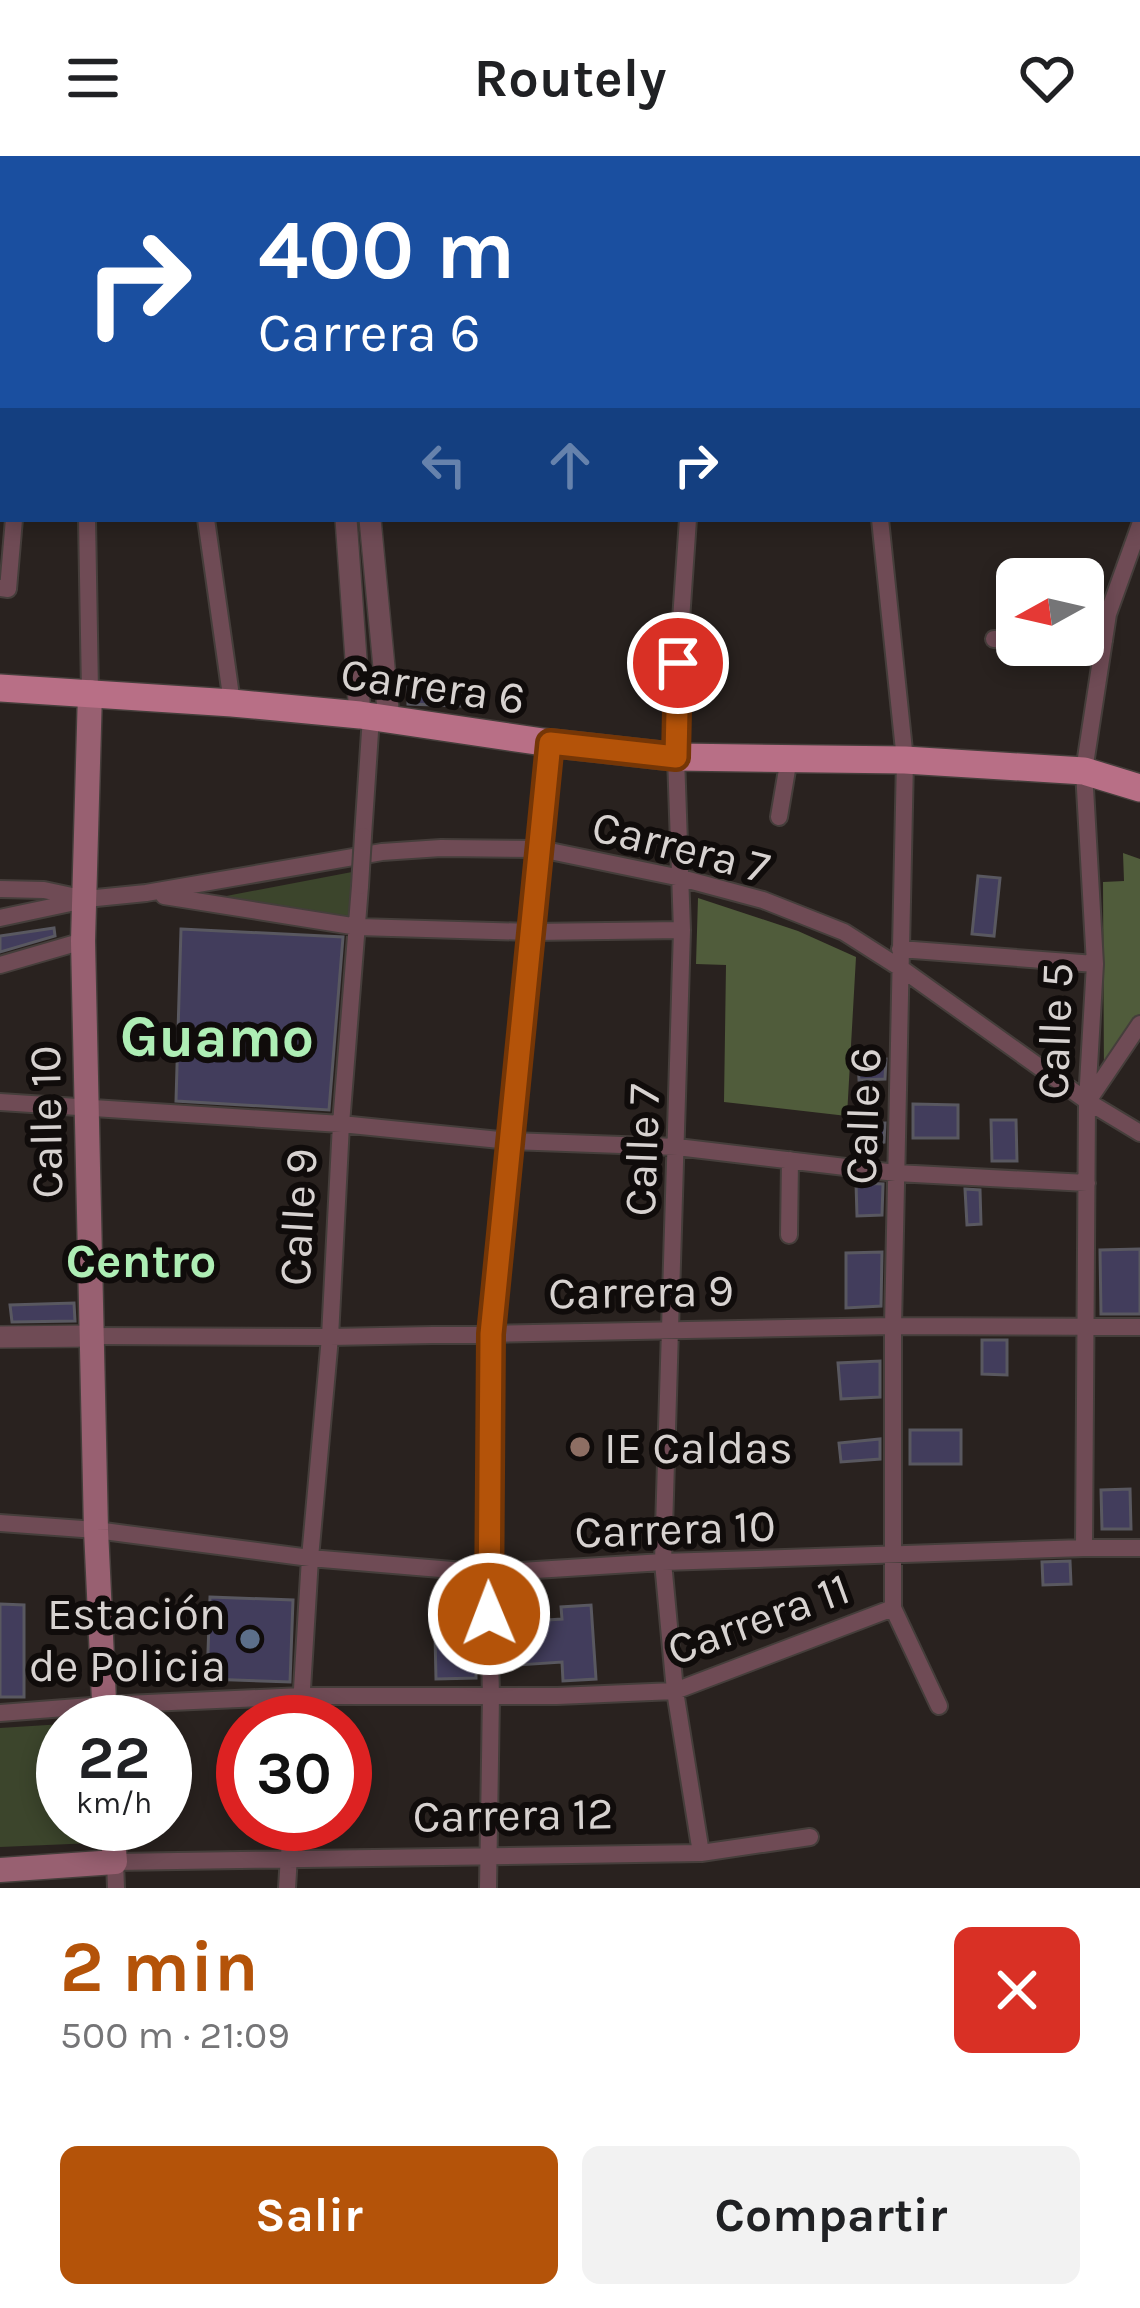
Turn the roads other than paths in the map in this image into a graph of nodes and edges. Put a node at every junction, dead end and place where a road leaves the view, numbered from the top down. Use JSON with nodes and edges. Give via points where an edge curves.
{"nodes":[{"id":1,"x":14,"y":522,"type":"edge"},
{"id":2,"x":87,"y":522,"type":"edge"},
{"id":3,"x":206,"y":522,"type":"edge"},
{"id":4,"x":346,"y":522,"type":"edge"},
{"id":5,"x":370,"y":522,"type":"edge"},
{"id":6,"x":688,"y":522,"type":"edge"},
{"id":7,"x":880,"y":522,"type":"edge"},
{"id":8,"x":1140,"y":525,"type":"edge"},
{"id":9,"x":0,"y":588,"type":"edge"},
{"id":10,"x":1104,"y":641,"type":"edge"},
{"id":11,"x":1100,"y":666,"type":"edge"},
{"id":12,"x":0,"y":688,"type":"edge"},
{"id":13,"x":90,"y":692,"type":"junction"},
{"id":14,"x":232,"y":703,"type":"junction"},
{"id":15,"x":373,"y":717,"type":"junction"},
{"id":16,"x":550,"y":743,"type":"junction"},
{"id":17,"x":676,"y":757,"type":"junction"},
{"id":18,"x":789,"y":758,"type":"junction"},
{"id":19,"x":905,"y":760,"type":"junction"},
{"id":20,"x":1084,"y":771,"type":"junction"},
{"id":21,"x":1140,"y":788,"type":"edge"},
{"id":22,"x":779,"y":817,"type":"dead end"},
{"id":23,"x":540,"y":849,"type":"junction"},
{"id":24,"x":681,"y":878,"type":"junction"},
{"id":25,"x":0,"y":889,"type":"edge"},
{"id":26,"x":146,"y":893,"type":"junction"},
{"id":27,"x":86,"y":899,"type":"junction"},
{"id":28,"x":0,"y":918,"type":"edge"},
{"id":29,"x":358,"y":927,"type":"junction"},
{"id":30,"x":682,"y":929,"type":"junction"},
{"id":31,"x":531,"y":932,"type":"junction"},
{"id":32,"x":83,"y":941,"type":"junction"},
{"id":33,"x":900,"y":949,"type":"junction"},
{"id":34,"x":1095,"y":964,"type":"junction"},
{"id":35,"x":0,"y":965,"type":"edge"},
{"id":36,"x":902,"y":969,"type":"junction"},
{"id":37,"x":1140,"y":1024,"type":"edge"},
{"id":38,"x":1087,"y":1101,"type":"junction"},
{"id":39,"x":0,"y":1102,"type":"edge"},
{"id":40,"x":86,"y":1108,"type":"junction"},
{"id":41,"x":341,"y":1124,"type":"junction"},
{"id":42,"x":1140,"y":1133,"type":"edge"},
{"id":43,"x":510,"y":1141,"type":"junction"},
{"id":44,"x":677,"y":1147,"type":"junction"},
{"id":45,"x":790,"y":1160,"type":"junction"},
{"id":46,"x":896,"y":1173,"type":"junction"},
{"id":47,"x":1087,"y":1184,"type":"junction"},
{"id":48,"x":789,"y":1235,"type":"dead end"},
{"id":49,"x":893,"y":1326,"type":"junction"},
{"id":50,"x":1085,"y":1327,"type":"junction"},
{"id":51,"x":1140,"y":1327,"type":"edge"},
{"id":52,"x":671,"y":1329,"type":"junction"},
{"id":53,"x":491,"y":1334,"type":"junction"},
{"id":54,"x":93,"y":1336,"type":"junction"},
{"id":55,"x":0,"y":1337,"type":"edge"},
{"id":56,"x":330,"y":1337,"type":"junction"},
{"id":57,"x":0,"y":1522,"type":"edge"},
{"id":58,"x":96,"y":1530,"type":"junction"},
{"id":59,"x":1084,"y":1548,"type":"junction"},
{"id":60,"x":1140,"y":1548,"type":"edge"},
{"id":61,"x":891,"y":1556,"type":"junction"},
{"id":62,"x":310,"y":1558,"type":"junction"},
{"id":63,"x":663,"y":1562,"type":"junction"},
{"id":64,"x":488,"y":1573,"type":"junction"},
{"id":65,"x":892,"y":1608,"type":"junction"},
{"id":66,"x":675,"y":1691,"type":"junction"},
{"id":67,"x":103,"y":1695,"type":"edge"},
{"id":68,"x":303,"y":1695,"type":"edge"},
{"id":69,"x":372,"y":1696,"type":"edge"},
{"id":70,"x":491,"y":1696,"type":"junction"},
{"id":71,"x":939,"y":1706,"type":"dead end"},
{"id":72,"x":0,"y":1713,"type":"edge"},
{"id":73,"x":36,"y":1713,"type":"edge"},
{"id":74,"x":810,"y":1837,"type":"dead end"},
{"id":75,"x":289,"y":1851,"type":"edge"},
{"id":76,"x":701,"y":1853,"type":"junction"},
{"id":77,"x":487,"y":1856,"type":"junction"},
{"id":78,"x":288,"y":1861,"type":"junction"},
{"id":79,"x":0,"y":1870,"type":"edge"},
{"id":80,"x":116,"y":1875,"type":"edge"},
{"id":81,"x":286,"y":1888,"type":"edge"},
{"id":82,"x":488,"y":1888,"type":"edge"}],
"edges":[{"from":1,"to":9,"type":"street","via":[[8,589]]},
{"from":2,"to":13,"type":"street","name":"Calle 10"},
{"from":3,"to":14,"type":"street"},
{"from":4,"to":15,"type":"street","name":"Calle 9"},
{"from":5,"to":15,"type":"street","name":"Calle 9"},
{"from":6,"to":17,"type":"street","name":"Calle 7"},
{"from":7,"to":19,"type":"street","name":"Calle 6"},
{"from":8,"to":10,"type":"street","name":"Calle 5"},
{"from":11,"to":20,"type":"street","name":"Calle 5"},
{"from":12,"to":13,"type":"main road","name":"Carrera 6"},
{"from":13,"to":14,"type":"main road","name":"Carrera 6"},
{"from":13,"to":27,"type":"main road","name":"Calle 10"},
{"from":14,"to":15,"type":"main road","name":"Carrera 6"},
{"from":15,"to":16,"type":"main road","name":"Carrera 6"},
{"from":15,"to":29,"type":"street","name":"Calle 9","bridge":true},
{"from":16,"to":17,"type":"main road","name":"Carrera 6"},
{"from":16,"to":23,"type":"street"},
{"from":17,"to":18,"type":"main road","name":"Carrera 6"},
{"from":17,"to":24,"type":"street","name":"Calle 7"},
{"from":18,"to":19,"type":"main road","name":"Carrera 6"},
{"from":18,"to":22,"type":"street"},
{"from":19,"to":20,"type":"main road","name":"Carrera 6"},
{"from":19,"to":33,"type":"street","name":"Calle 6"},
{"from":20,"to":21,"type":"main road","name":"Carrera 6"},
{"from":20,"to":34,"type":"street","name":"Calle 5"},
{"from":23,"to":24,"type":"street","name":"Carrera 7"},
{"from":23,"to":26,"type":"street","name":"Carrera 7","via":[[382,852]]},
{"from":23,"to":31,"type":"street"},
{"from":24,"to":30,"type":"street","name":"Calle 7"},
{"from":24,"to":36,"type":"street","name":"Carrera 7","via":[[844,932]]},
{"from":25,"to":27,"type":"street","name":"Carrera 7"},
{"from":26,"to":27,"type":"street","name":"Carrera 7"},
{"from":26,"to":29,"type":"street"},
{"from":27,"to":28,"type":"street"},
{"from":27,"to":32,"type":"main road","name":"Calle 10"},
{"from":29,"to":31,"type":"street"},
{"from":29,"to":41,"type":"street","name":"Calle 9"},
{"from":30,"to":31,"type":"street"},
{"from":30,"to":44,"type":"street","name":"Calle 7"},
{"from":31,"to":43,"type":"street"},
{"from":32,"to":35,"type":"street"},
{"from":32,"to":40,"type":"main road","name":"Calle 10"},
{"from":33,"to":34,"type":"street"},
{"from":33,"to":36,"type":"street","name":"Calle 6"},
{"from":34,"to":38,"type":"street","name":"Calle 5"},
{"from":36,"to":38,"type":"street","name":"Carrera 7"},
{"from":36,"to":46,"type":"street","name":"Calle 6"},
{"from":37,"to":38,"type":"street"},
{"from":38,"to":42,"type":"street","name":"Carrera 7"},
{"from":38,"to":47,"type":"street","name":"Calle 5"},
{"from":39,"to":40,"type":"street"},
{"from":40,"to":41,"type":"street"},
{"from":40,"to":54,"type":"main road","name":"Calle 10"},
{"from":41,"to":43,"type":"street"},
{"from":41,"to":56,"type":"street","name":"Calle 9"},
{"from":43,"to":44,"type":"street"},
{"from":43,"to":53,"type":"street"},
{"from":44,"to":45,"type":"street"},
{"from":44,"to":52,"type":"street","name":"Calle 7"},
{"from":45,"to":46,"type":"street"},
{"from":45,"to":48,"type":"street"},
{"from":46,"to":47,"type":"street"},
{"from":46,"to":49,"type":"street","name":"Calle 6"},
{"from":47,"to":50,"type":"street","name":"Calle 5"},
{"from":49,"to":50,"type":"street","name":"Carrera 9"},
{"from":49,"to":52,"type":"street","name":"Carrera 9"},
{"from":49,"to":61,"type":"street","name":"Calle 6"},
{"from":50,"to":51,"type":"street","name":"Carrera 9"},
{"from":50,"to":59,"type":"street","name":"Calle 5"},
{"from":52,"to":53,"type":"street","name":"Carrera 9"},
{"from":52,"to":63,"type":"street","name":"Calle 7"},
{"from":53,"to":56,"type":"street","name":"Carrera 9"},
{"from":53,"to":64,"type":"street"},
{"from":54,"to":55,"type":"street","name":"Carrera 9"},
{"from":54,"to":56,"type":"street","name":"Carrera 9"},
{"from":54,"to":58,"type":"main road","name":"Calle 10"},
{"from":56,"to":62,"type":"street","name":"Calle 9"},
{"from":57,"to":58,"type":"street","name":"Carrera 10"},
{"from":58,"to":62,"type":"street","name":"Carrera 10"},
{"from":58,"to":67,"type":"main road","name":"Calle 10"},
{"from":59,"to":60,"type":"street","name":"Carrera 10"},
{"from":59,"to":61,"type":"street","name":"Carrera 10"},
{"from":61,"to":63,"type":"street","name":"Carrera 10"},
{"from":61,"to":65,"type":"street","name":"Calle 6"},
{"from":62,"to":64,"type":"street","name":"Carrera 10"},
{"from":62,"to":68,"type":"street","name":"Calle 9"},
{"from":63,"to":64,"type":"street","name":"Carrera 10"},
{"from":63,"to":66,"type":"street","name":"Calle 7"},
{"from":64,"to":70,"type":"street"},
{"from":65,"to":66,"type":"street","name":"Carrera 11"},
{"from":65,"to":71,"type":"street","name":"Calle 6"},
{"from":66,"to":70,"type":"street","name":"Carrera 11"},
{"from":66,"to":76,"type":"street","name":"Calle 7"},
{"from":69,"to":70,"type":"street","name":"Carrera 11"},
{"from":70,"to":77,"type":"street"},
{"from":72,"to":73,"type":"street","name":"Carrera 11"},
{"from":74,"to":76,"type":"street","name":"Carrera 12"},
{"from":75,"to":78,"type":"street"},
{"from":76,"to":77,"type":"street","name":"Carrera 12"},
{"from":77,"to":78,"type":"street","name":"Carrera 12"},
{"from":77,"to":82,"type":"street"},
{"from":78,"to":80,"type":"street","name":"Carrera 12"},
{"from":78,"to":81,"type":"street"},
{"from":79,"to":80,"type":"main road","name":"Carrera 12"}]}
